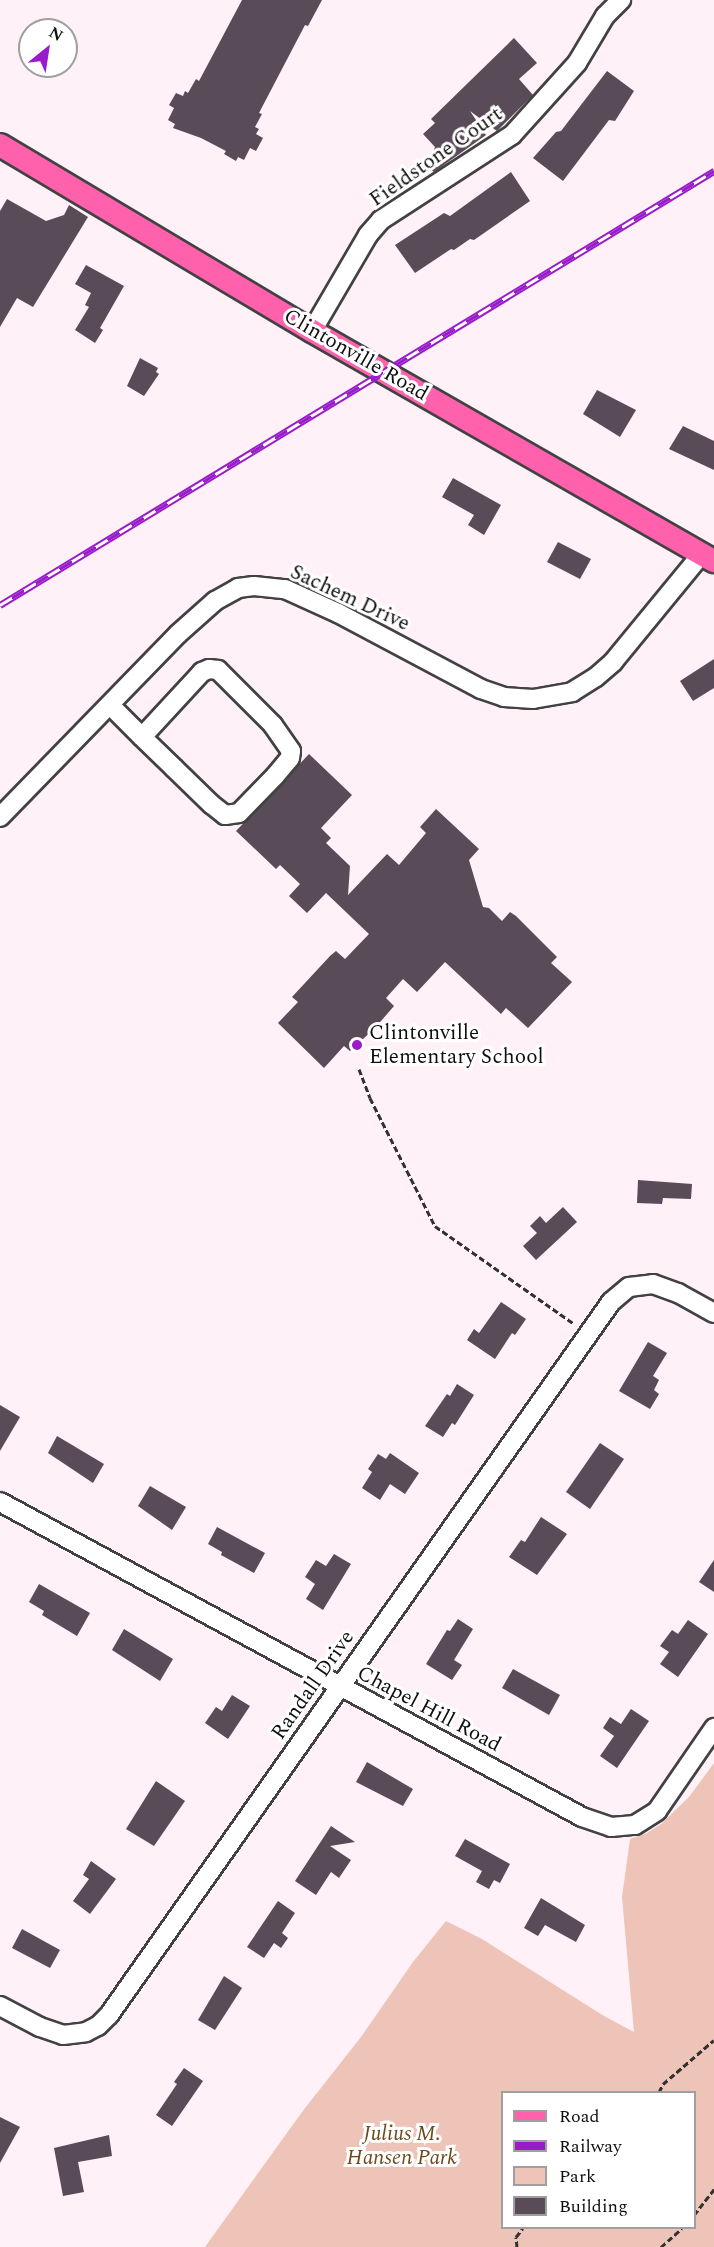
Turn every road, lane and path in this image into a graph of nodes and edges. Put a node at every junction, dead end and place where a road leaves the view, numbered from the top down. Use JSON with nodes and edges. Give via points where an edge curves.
{"nodes":[{"id":1,"x":621,"y":0,"type":"edge"},
{"id":2,"x":0,"y":145,"type":"edge"},
{"id":3,"x":312,"y":331,"type":"junction"},
{"id":4,"x":708,"y":558,"type":"edge"},
{"id":5,"x":110,"y":705,"type":"junction"},
{"id":6,"x":142,"y":737,"type":"junction"},
{"id":7,"x":0,"y":817,"type":"edge"},
{"id":8,"x":359,"y":1069,"type":"dead end"},
{"id":9,"x":714,"y":1314,"type":"edge"},
{"id":10,"x":573,"y":1323,"type":"dead end"},
{"id":11,"x":0,"y":1502,"type":"edge"},
{"id":12,"x":339,"y":1686,"type":"junction"},
{"id":13,"x":714,"y":1728,"type":"edge"},
{"id":14,"x":0,"y":2006,"type":"edge"},
{"id":15,"x":714,"y":2040,"type":"edge"},
{"id":16,"x":660,"y":2091,"type":"edge"},
{"id":17,"x":714,"y":2189,"type":"edge"},
{"id":18,"x":696,"y":2212,"type":"edge"},
{"id":19,"x":522,"y":2229,"type":"edge"},
{"id":20,"x":681,"y":2229,"type":"edge"},
{"id":21,"x":517,"y":2247,"type":"edge"},
{"id":22,"x":661,"y":2247,"type":"edge"}],
"edges":[{"from":1,"to":3,"type":"street","name":"Fieldstone Court","via":[[605,16],[577,63],[512,135],[381,220]]},
{"from":2,"to":3,"type":"main road","name":"Clintonville Road"},
{"from":3,"to":4,"type":"main road","name":"Clintonville Road"},
{"from":4,"to":5,"type":"street","name":"Sachem Drive","via":[[613,662],[584,686],[559,696],[518,699],[492,693],[303,596],[285,589],[254,586],[238,588],[215,601]]},
{"from":5,"to":6,"type":"street"},
{"from":5,"to":7,"type":"street","name":"Sachem Drive"},
{"from":6,"to":6,"type":"street","via":[[209,669],[218,670],[273,725],[291,752],[290,758],[239,813],[225,815]]},
{"from":8,"to":10,"type":"path","via":[[369,1098],[435,1226]]},
{"from":9,"to":12,"type":"street","name":"Randall Drive","via":[[653,1284],[629,1287],[611,1302]]},
{"from":11,"to":12,"type":"street","name":"Chapel Hill Road"},
{"from":12,"to":13,"type":"street","name":"Chapel Hill Road","via":[[582,1818],[610,1827],[635,1826],[657,1810]]},
{"from":12,"to":14,"type":"street","name":"Randall Drive","via":[[98,2026],[75,2034],[52,2032]]},
{"from":15,"to":16,"type":"path"},
{"from":17,"to":18,"type":"path"},
{"from":19,"to":21,"type":"path","via":[[516,2237]]},
{"from":20,"to":22,"type":"path"}]}
